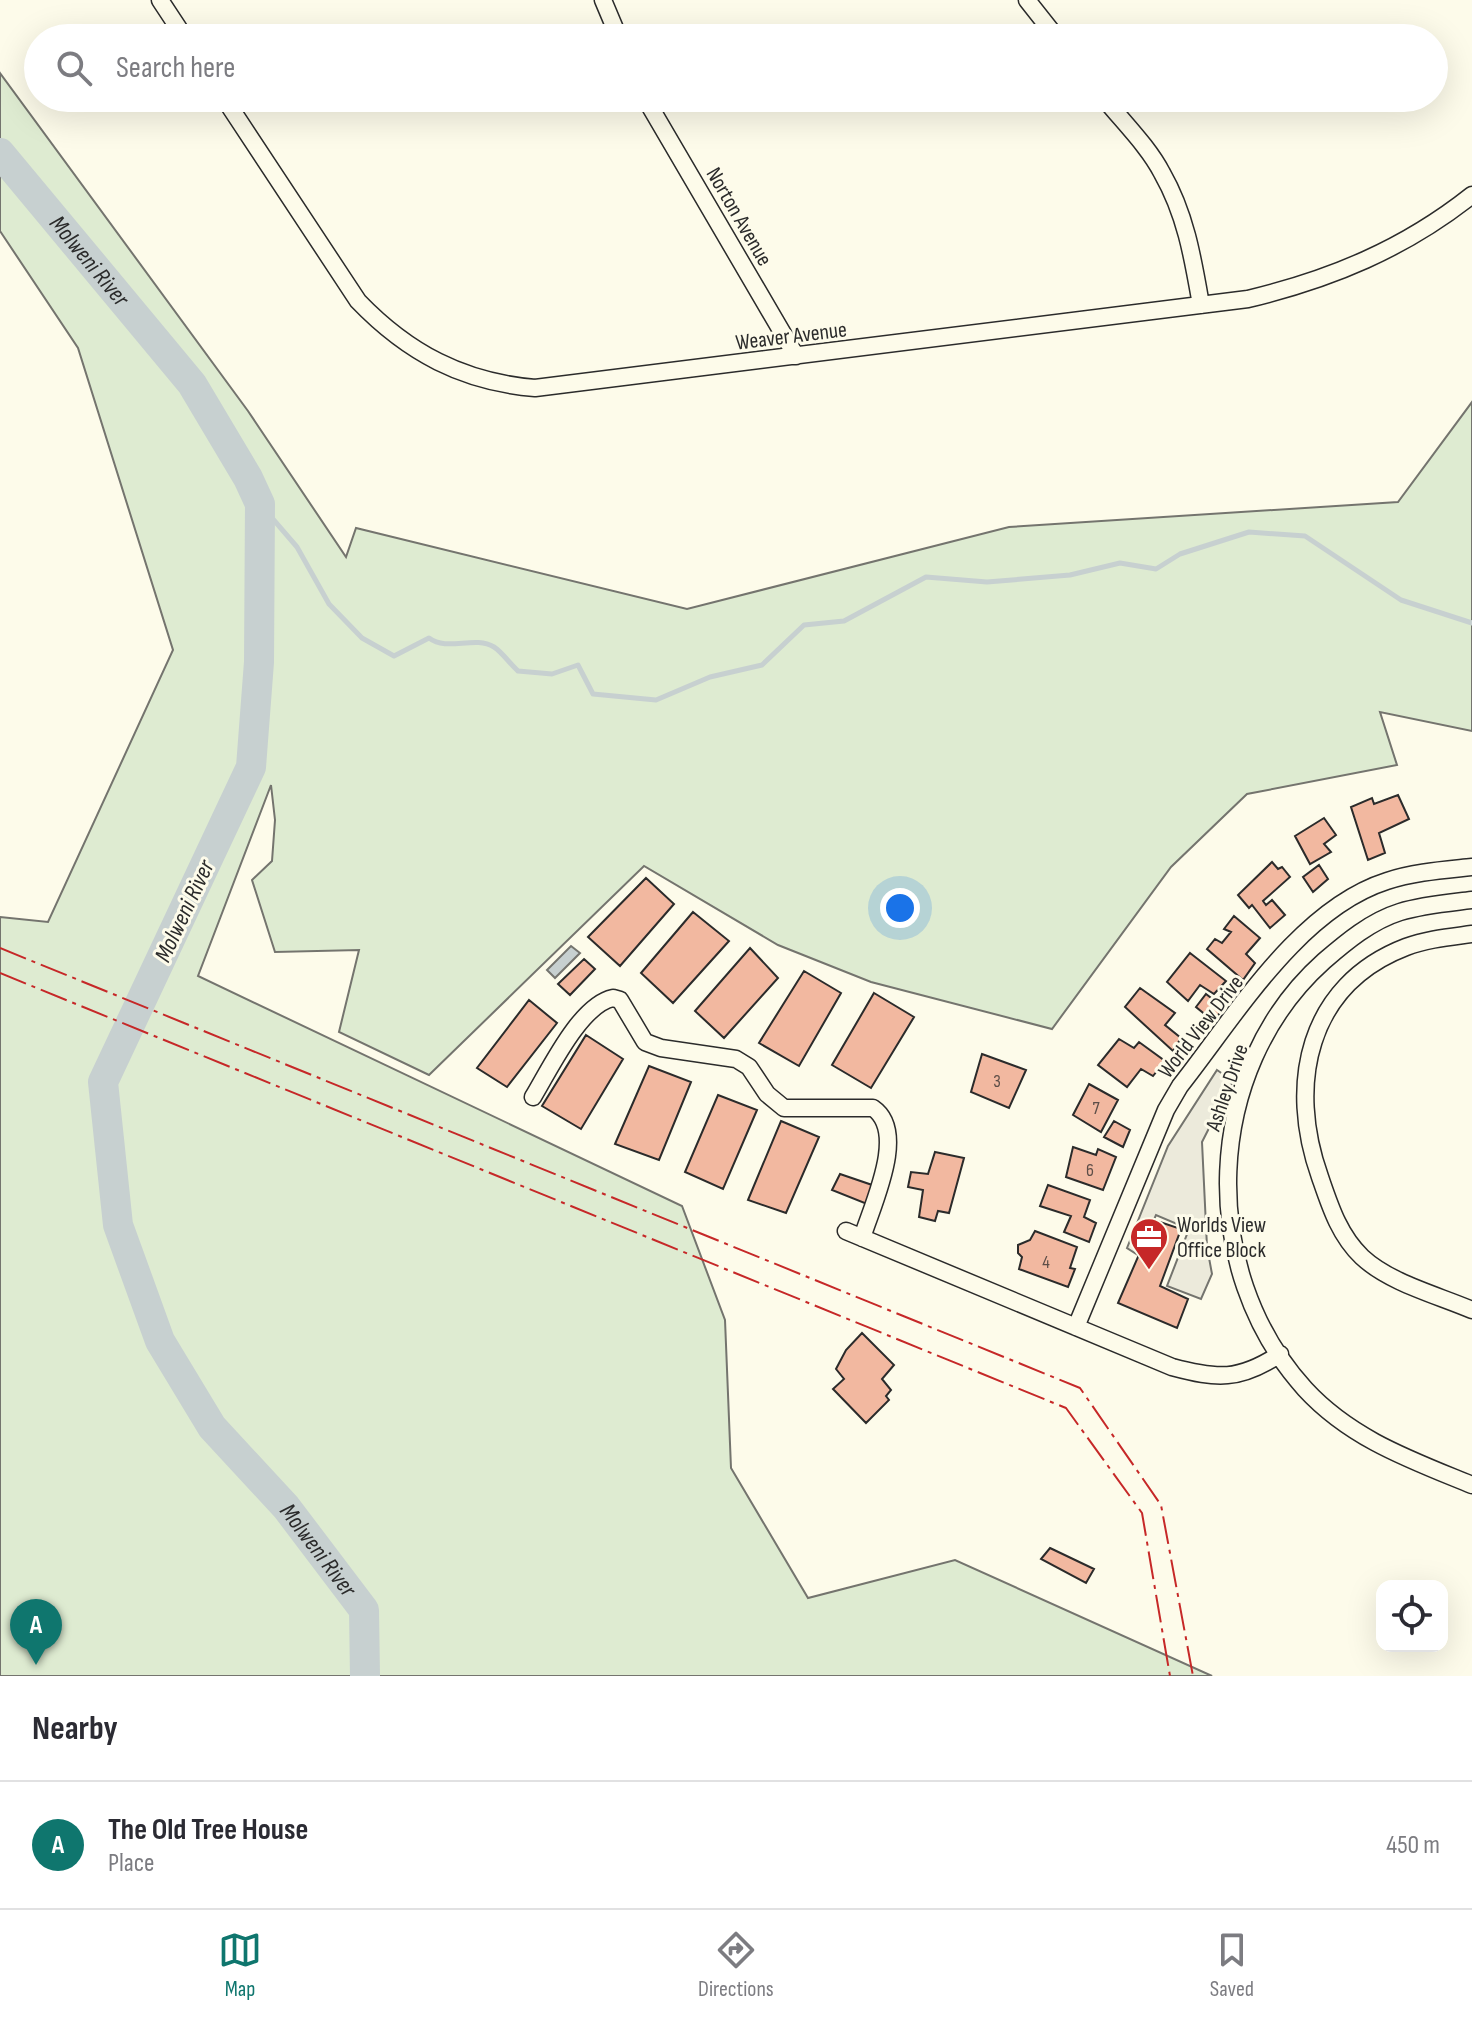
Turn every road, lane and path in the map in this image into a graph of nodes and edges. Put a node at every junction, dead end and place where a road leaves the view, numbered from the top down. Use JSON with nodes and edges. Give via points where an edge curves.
{"nodes":[{"id":1,"x":160,"y":0,"type":"edge"},
{"id":2,"x":603,"y":0,"type":"edge"},
{"id":3,"x":1027,"y":0,"type":"edge"},
{"id":4,"x":176,"y":24,"type":"edge"},
{"id":5,"x":613,"y":24,"type":"edge"},
{"id":6,"x":1046,"y":24,"type":"edge"},
{"id":7,"x":233,"y":112,"type":"edge"},
{"id":8,"x":653,"y":112,"type":"edge"},
{"id":9,"x":1115,"y":112,"type":"edge"},
{"id":10,"x":1472,"y":195,"type":"edge"},
{"id":11,"x":1201,"y":305,"type":"junction"},
{"id":12,"x":796,"y":356,"type":"junction"},
{"id":13,"x":1472,"y":867,"type":"edge"},
{"id":14,"x":1472,"y":900,"type":"edge"},
{"id":15,"x":1472,"y":934,"type":"edge"},
{"id":16,"x":533,"y":1097,"type":"dead end"},
{"id":17,"x":1472,"y":1310,"type":"edge"},
{"id":18,"x":1076,"y":1327,"type":"junction"},
{"id":19,"x":1280,"y":1354,"type":"junction"},
{"id":20,"x":1472,"y":1485,"type":"edge"}],
"edges":[{"from":1,"to":4,"type":"street"},
{"from":2,"to":5,"type":"street"},
{"from":3,"to":6,"type":"street"},
{"from":7,"to":12,"type":"street","name":"Weaver Avenue","via":[[358,301],[391,333],[440,365],[493,382],[535,388]]},
{"from":8,"to":12,"type":"street","name":"Norton Avenue"},
{"from":9,"to":11,"type":"street","via":[[1161,170],[1178,204],[1190,238]]},
{"from":10,"to":11,"type":"street","name":"Weaver Avenue","via":[[1422,232],[1344,271],[1263,295]]},
{"from":11,"to":12,"type":"street","name":"Weaver Avenue"},
{"from":13,"to":18,"type":"street","name":"World View Drive","via":[[1409,876],[1359,892],[1335,905],[1291,946],[1166,1110]]},
{"from":14,"to":19,"type":"street","name":"Ashley Drive","via":[[1399,912],[1341,946],[1297,990],[1256,1058],[1231,1132],[1226,1204],[1239,1275]]},
{"from":15,"to":17,"type":"street","via":[[1407,947],[1362,972],[1327,1013],[1308,1053],[1304,1078],[1314,1161],[1345,1237],[1373,1266]]},
{"from":16,"to":18,"type":"street","via":[[592,1010],[613,998],[620,1000],[645,1042],[736,1059],[784,1108],[873,1108],[884,1119],[889,1143],[854,1234]]},
{"from":18,"to":19,"type":"street","via":[[1172,1367],[1216,1377],[1252,1370]]},
{"from":19,"to":20,"type":"street","name":"Ashley Drive","via":[[1304,1388],[1354,1431],[1381,1448]]}]}
